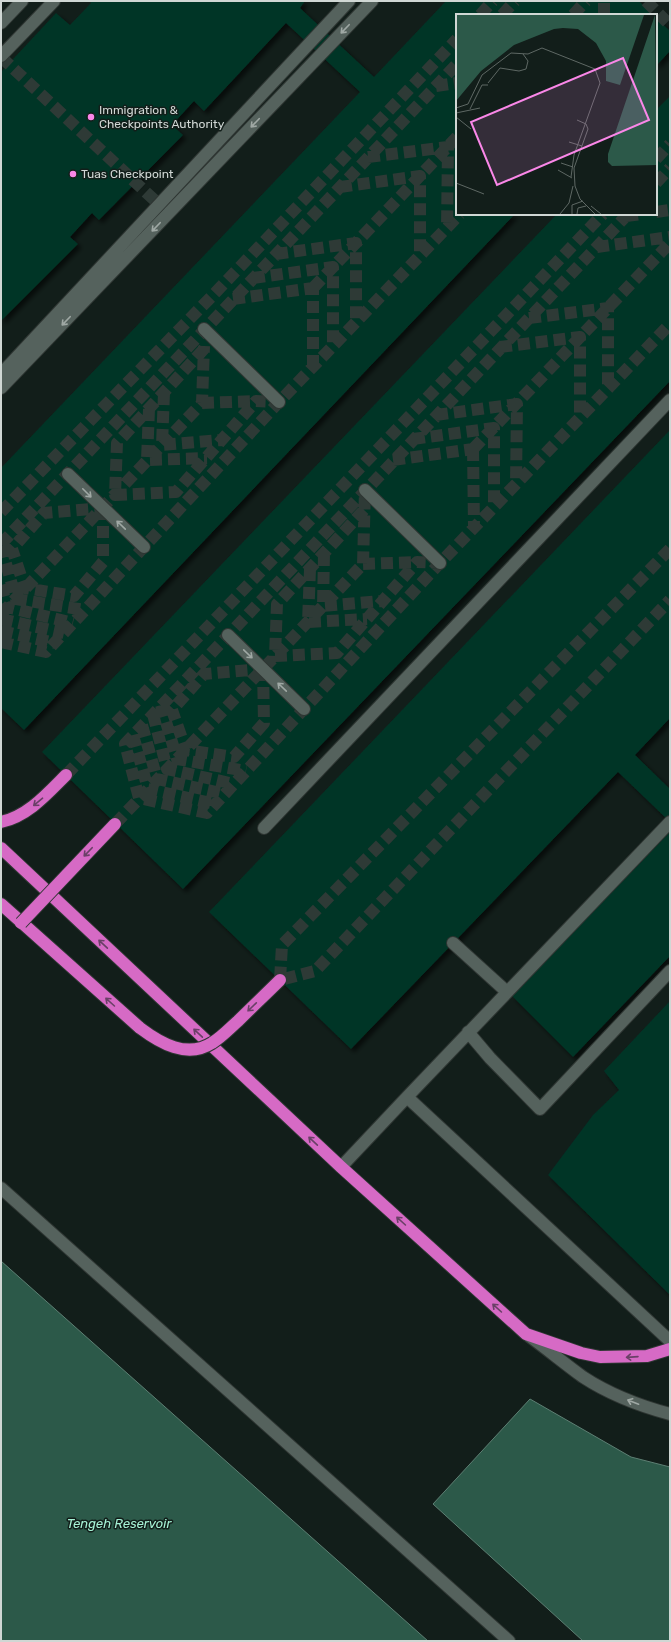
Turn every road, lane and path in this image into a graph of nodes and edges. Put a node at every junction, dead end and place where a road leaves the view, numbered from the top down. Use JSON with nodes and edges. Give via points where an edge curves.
{"nodes":[{"id":1,"x":22,"y":1,"type":"edge"},
{"id":2,"x":54,"y":1,"type":"edge"},
{"id":3,"x":349,"y":1,"type":"edge"},
{"id":4,"x":372,"y":1,"type":"edge"},
{"id":5,"x":1,"y":23,"type":"edge"},
{"id":6,"x":1,"y":56,"type":"edge"},
{"id":7,"x":207,"y":332,"type":"dead end"},
{"id":8,"x":1,"y":374,"type":"edge"},
{"id":9,"x":1,"y":388,"type":"edge"},
{"id":10,"x":276,"y":400,"type":"dead end"},
{"id":11,"x":670,"y":400,"type":"edge"},
{"id":12,"x":68,"y":474,"type":"dead end"},
{"id":13,"x":367,"y":492,"type":"dead end"},
{"id":14,"x":144,"y":548,"type":"dead end"},
{"id":15,"x":438,"y":561,"type":"dead end"},
{"id":16,"x":228,"y":634,"type":"dead end"},
{"id":17,"x":304,"y":708,"type":"dead end"},
{"id":18,"x":66,"y":775,"type":"tunnel mouth"},
{"id":19,"x":1,"y":822,"type":"edge"},
{"id":20,"x":670,"y":822,"type":"edge"},
{"id":21,"x":115,"y":824,"type":"tunnel mouth"},
{"id":22,"x":264,"y":828,"type":"dead end"},
{"id":23,"x":1,"y":848,"type":"edge"},
{"id":24,"x":1,"y":904,"type":"edge"},
{"id":25,"x":21,"y":923,"type":"junction"},
{"id":26,"x":453,"y":943,"type":"dead end"},
{"id":27,"x":670,"y":971,"type":"edge"},
{"id":28,"x":280,"y":980,"type":"dead end"},
{"id":29,"x":507,"y":992,"type":"junction"},
{"id":30,"x":468,"y":1032,"type":"junction"},
{"id":31,"x":407,"y":1096,"type":"junction"},
{"id":32,"x":341,"y":1167,"type":"junction"},
{"id":33,"x":1,"y":1188,"type":"edge"},
{"id":34,"x":526,"y":1334,"type":"junction"},
{"id":35,"x":670,"y":1341,"type":"edge"},
{"id":36,"x":670,"y":1349,"type":"edge"},
{"id":37,"x":670,"y":1414,"type":"edge"},
{"id":38,"x":509,"y":1641,"type":"edge"}],
"edges":[{"from":1,"to":5,"type":"lane"},
{"from":2,"to":6,"type":"lane"},
{"from":3,"to":8,"type":"lane"},
{"from":4,"to":9,"type":"lane","one_way":true,"via":[[166,211]]},
{"from":7,"to":10,"type":"lane"},
{"from":11,"to":22,"type":"lane"},
{"from":12,"to":14,"type":"lane"},
{"from":13,"to":15,"type":"lane"},
{"from":16,"to":17,"type":"lane"},
{"from":18,"to":19,"type":"highway","one_way":true,"via":[[23,814]]},
{"from":20,"to":29,"type":"lane"},
{"from":21,"to":25,"type":"highway","one_way":true,"bridge":true},
{"from":32,"to":23,"type":"highway","one_way":true},
{"from":24,"to":25,"type":"highway"},
{"from":28,"to":25,"type":"highway","one_way":true,"bridge":true,"via":[[222,1036],[207,1046],[189,1050],[171,1047],[140,1028]]},
{"from":26,"to":29,"type":"lane"},
{"from":27,"to":30,"type":"lane","via":[[540,1109]]},
{"from":29,"to":30,"type":"lane"},
{"from":30,"to":31,"type":"lane"},
{"from":31,"to":32,"type":"lane"},
{"from":31,"to":35,"type":"lane"},
{"from":34,"to":32,"type":"highway","one_way":true},
{"from":33,"to":38,"type":"lane"},
{"from":36,"to":34,"type":"highway","one_way":true,"via":[[647,1356],[600,1357]]},
{"from":37,"to":34,"type":"lane","one_way":true,"via":[[621,1398],[584,1378]]}]}
